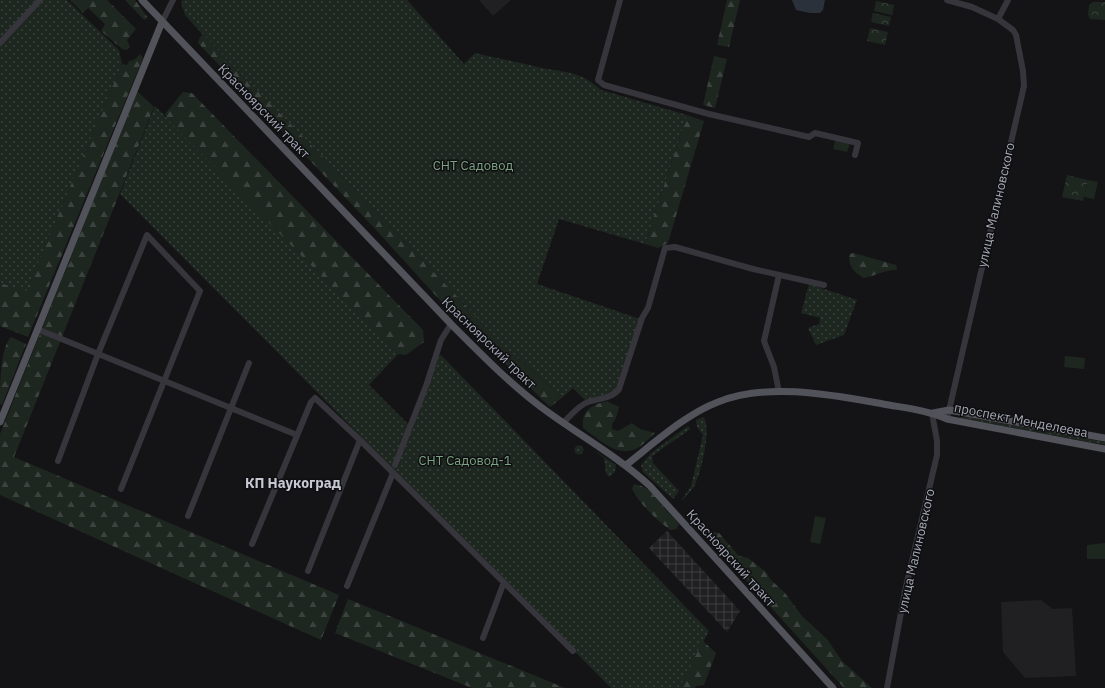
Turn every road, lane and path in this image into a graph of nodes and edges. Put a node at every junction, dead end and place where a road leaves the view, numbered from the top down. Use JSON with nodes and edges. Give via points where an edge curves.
{"nodes":[{"id":1,"x":40,"y":0,"type":"edge"},
{"id":2,"x":142,"y":0,"type":"edge"},
{"id":3,"x":173,"y":0,"type":"edge"},
{"id":4,"x":620,"y":0,"type":"edge"},
{"id":5,"x":946,"y":0,"type":"edge"},
{"id":6,"x":1008,"y":0,"type":"edge"},
{"id":7,"x":998,"y":19,"type":"junction"},
{"id":8,"x":162,"y":22,"type":"junction"},
{"id":9,"x":0,"y":43,"type":"edge"},
{"id":10,"x":855,"y":155,"type":"dead end"},
{"id":11,"x":779,"y":275,"type":"junction"},
{"id":12,"x":824,"y":285,"type":"dead end"},
{"id":13,"x":451,"y":324,"type":"junction"},
{"id":14,"x":37,"y":329,"type":"junction"},
{"id":15,"x":98,"y":354,"type":"junction"},
{"id":16,"x":249,"y":363,"type":"dead end"},
{"id":17,"x":164,"y":380,"type":"junction"},
{"id":18,"x":779,"y":392,"type":"junction"},
{"id":19,"x":230,"y":409,"type":"junction"},
{"id":20,"x":949,"y":410,"type":"junction"},
{"id":21,"x":932,"y":413,"type":"junction"},
{"id":22,"x":947,"y":419,"type":"junction"},
{"id":23,"x":0,"y":422,"type":"edge"},
{"id":24,"x":564,"y":422,"type":"junction"},
{"id":25,"x":297,"y":435,"type":"junction"},
{"id":26,"x":1105,"y":438,"type":"edge"},
{"id":27,"x":360,"y":440,"type":"junction"},
{"id":28,"x":1105,"y":448,"type":"edge"},
{"id":29,"x":58,"y":461,"type":"dead end"},
{"id":30,"x":394,"y":465,"type":"dead end"},
{"id":31,"x":626,"y":465,"type":"junction"},
{"id":32,"x":393,"y":473,"type":"junction"},
{"id":33,"x":121,"y":489,"type":"dead end"},
{"id":34,"x":188,"y":516,"type":"dead end"},
{"id":35,"x":252,"y":544,"type":"dead end"},
{"id":36,"x":308,"y":571,"type":"dead end"},
{"id":37,"x":504,"y":582,"type":"junction"},
{"id":38,"x":347,"y":586,"type":"dead end"},
{"id":39,"x":483,"y":638,"type":"dead end"},
{"id":40,"x":573,"y":651,"type":"dead end"},
{"id":41,"x":833,"y":688,"type":"edge"},
{"id":42,"x":887,"y":688,"type":"edge"}],
"edges":[{"from":1,"to":9,"type":"street"},
{"from":2,"to":8,"type":"main road","name":"Красноярский тракт"},
{"from":3,"to":8,"type":"street"},
{"from":4,"to":10,"type":"street","via":[[598,80],[604,85],[709,114],[809,137],[815,133],[858,143]]},
{"from":5,"to":7,"type":"street","name":"улица Малиновского","via":[[972,7]]},
{"from":6,"to":7,"type":"street"},
{"from":7,"to":20,"type":"street","name":"улица Малиновского","via":[[1016,35],[1024,86]]},
{"from":8,"to":13,"type":"main road","name":"Красноярский тракт"},
{"from":8,"to":14,"type":"main road"},
{"from":11,"to":12,"type":"street"},
{"from":11,"to":18,"type":"street","via":[[764,341],[774,367]]},
{"from":11,"to":24,"type":"street","via":[[674,247],[665,248],[648,308],[642,318],[619,389],[601,399],[586,403]]},
{"from":13,"to":24,"type":"main road","name":"Красноярский тракт","via":[[512,384]]},
{"from":13,"to":30,"type":"street","via":[[441,340],[426,386]]},
{"from":14,"to":15,"type":"street"},
{"from":14,"to":23,"type":"main road"},
{"from":15,"to":17,"type":"street"},
{"from":15,"to":17,"type":"street","via":[[147,235],[200,291]]},
{"from":15,"to":29,"type":"street"},
{"from":16,"to":19,"type":"street"},
{"from":17,"to":19,"type":"street"},
{"from":17,"to":33,"type":"street"},
{"from":18,"to":21,"type":"main road","name":"проспект Менделеева","via":[[834,395]]},
{"from":18,"to":31,"type":"main road","name":"проспект Менделеева","via":[[736,397],[713,404],[687,419]]},
{"from":19,"to":25,"type":"street"},
{"from":19,"to":34,"type":"street"},
{"from":20,"to":21,"type":"main road","name":"проспект Менделеева"},
{"from":20,"to":22,"type":"street","name":"улица Малиновского"},
{"from":20,"to":26,"type":"main road","name":"проспект Менделеева"},
{"from":21,"to":22,"type":"main road","name":"проспект Менделеева"},
{"from":21,"to":42,"type":"street","name":"улица Малиновского","via":[[937,455],[905,591]]},
{"from":22,"to":28,"type":"main road","name":"проспект Менделеева"},
{"from":24,"to":31,"type":"main road","name":"Красноярский тракт"},
{"from":25,"to":27,"type":"street","via":[[315,398]]},
{"from":25,"to":35,"type":"street"},
{"from":27,"to":32,"type":"street"},
{"from":27,"to":36,"type":"street"},
{"from":31,"to":41,"type":"main road","name":"Красноярский тракт","via":[[650,486]]},
{"from":32,"to":37,"type":"street"},
{"from":32,"to":38,"type":"street"},
{"from":37,"to":39,"type":"street"},
{"from":37,"to":40,"type":"street"}]}
